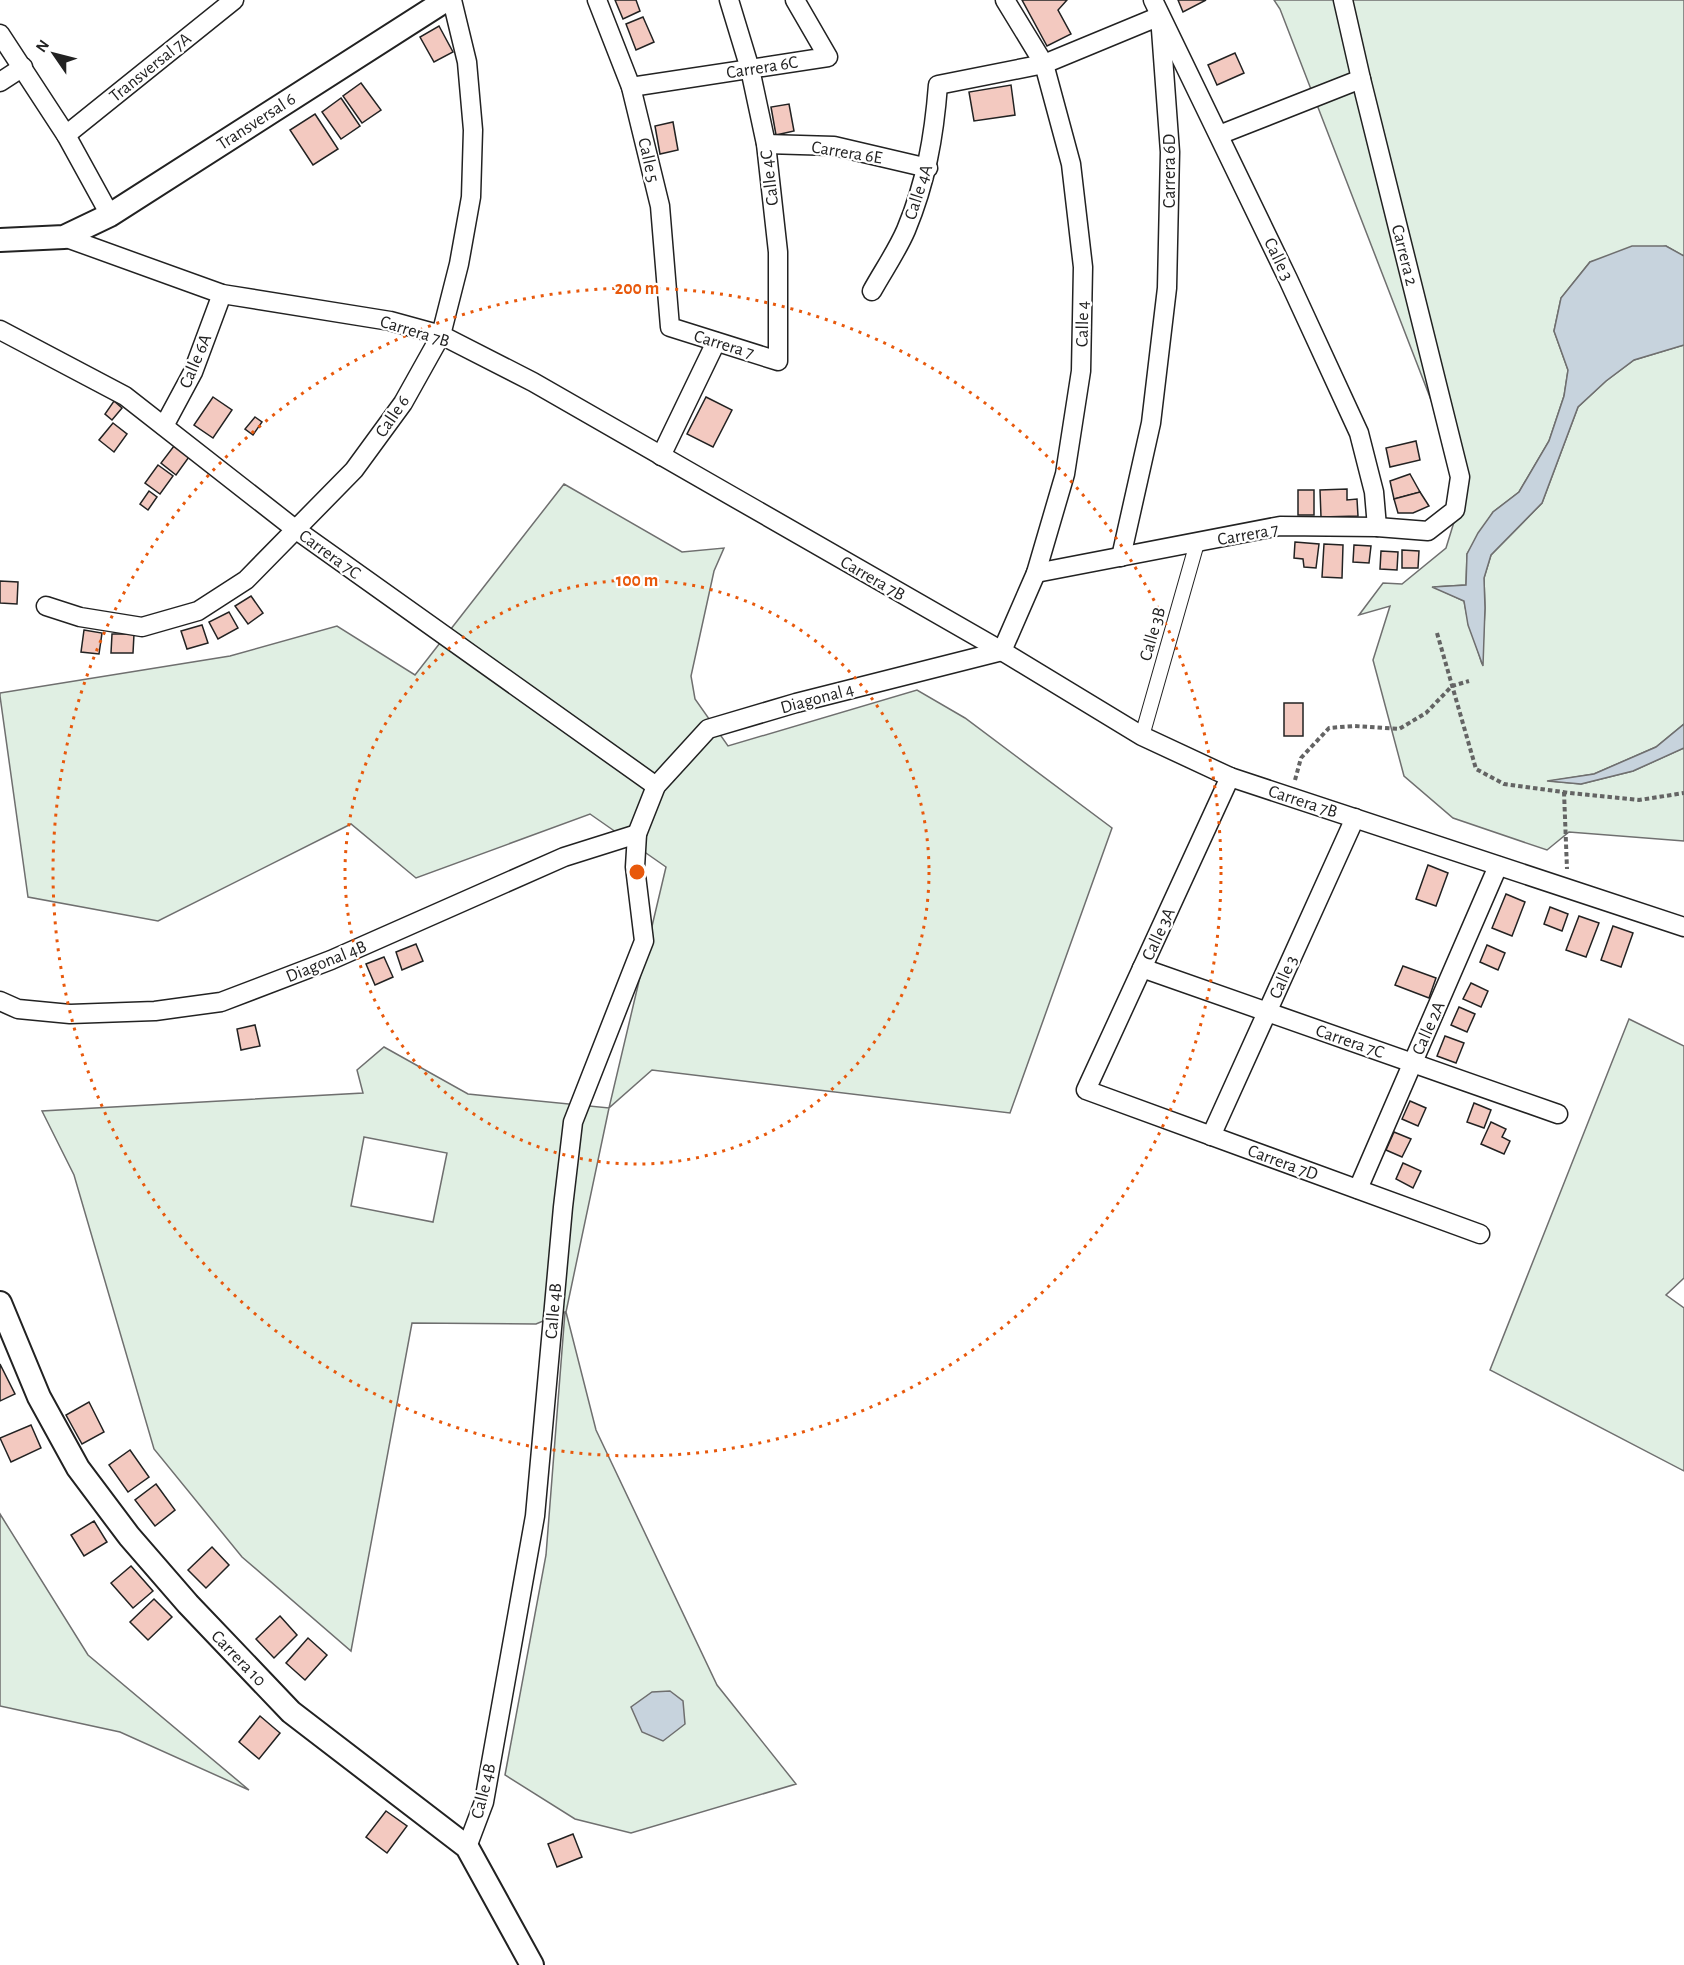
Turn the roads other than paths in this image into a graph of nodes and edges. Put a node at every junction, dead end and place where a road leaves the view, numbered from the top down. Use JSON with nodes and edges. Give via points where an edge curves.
{"nodes":[{"id":1,"x":234,"y":0,"type":"edge"},
{"id":2,"x":446,"y":0,"type":"edge"},
{"id":3,"x":452,"y":0,"type":"edge"},
{"id":4,"x":597,"y":0,"type":"edge"},
{"id":5,"x":729,"y":0,"type":"edge"},
{"id":6,"x":795,"y":0,"type":"edge"},
{"id":7,"x":1005,"y":0,"type":"edge"},
{"id":8,"x":1343,"y":0,"type":"edge"},
{"id":9,"x":1156,"y":8,"type":"edge"},
{"id":10,"x":0,"y":34,"type":"edge"},
{"id":11,"x":1044,"y":64,"type":"junction"},
{"id":12,"x":23,"y":67,"type":"junction"},
{"id":13,"x":750,"y":69,"type":"junction"},
{"id":14,"x":1361,"y":80,"type":"junction"},
{"id":15,"x":0,"y":82,"type":"edge"},
{"id":16,"x":631,"y":87,"type":"junction"},
{"id":17,"x":66,"y":135,"type":"junction"},
{"id":18,"x":1219,"y":135,"type":"junction"},
{"id":19,"x":766,"y":144,"type":"junction"},
{"id":20,"x":928,"y":168,"type":"junction"},
{"id":21,"x":110,"y":215,"type":"junction"},
{"id":22,"x":64,"y":237,"type":"junction"},
{"id":23,"x":0,"y":240,"type":"edge"},
{"id":24,"x":872,"y":291,"type":"dead end"},
{"id":25,"x":222,"y":294,"type":"junction"},
{"id":26,"x":669,"y":327,"type":"joint"},
{"id":27,"x":0,"y":330,"type":"edge"},
{"id":28,"x":441,"y":335,"type":"junction"},
{"id":29,"x":716,"y":342,"type":"junction"},
{"id":30,"x":778,"y":361,"type":"joint"},
{"id":31,"x":164,"y":426,"type":"junction"},
{"id":32,"x":661,"y":456,"type":"junction"},
{"id":33,"x":1455,"y":510,"type":"joint"},
{"id":34,"x":1377,"y":527,"type":"junction"},
{"id":35,"x":295,"y":529,"type":"junction"},
{"id":36,"x":1197,"y":543,"type":"junction"},
{"id":37,"x":1121,"y":556,"type":"junction"},
{"id":38,"x":1036,"y":573,"type":"junction"},
{"id":39,"x":46,"y":606,"type":"dead end"},
{"id":40,"x":1002,"y":651,"type":"junction"},
{"id":41,"x":1142,"y":736,"type":"junction"},
{"id":42,"x":1230,"y":777,"type":"junction"},
{"id":43,"x":656,"y":786,"type":"junction"},
{"id":44,"x":1355,"y":818,"type":"junction"},
{"id":45,"x":636,"y":834,"type":"junction"},
{"id":46,"x":1498,"y":866,"type":"junction"},
{"id":47,"x":1684,"y":927,"type":"edge"},
{"id":48,"x":1142,"y":968,"type":"junction"},
{"id":49,"x":0,"y":1001,"type":"edge"},
{"id":50,"x":1268,"y":1012,"type":"junction"},
{"id":51,"x":1413,"y":1062,"type":"junction"},
{"id":52,"x":1086,"y":1090,"type":"joint"},
{"id":53,"x":1558,"y":1114,"type":"dead end"},
{"id":54,"x":1211,"y":1136,"type":"junction"},
{"id":55,"x":1358,"y":1190,"type":"junction"},
{"id":56,"x":1480,"y":1234,"type":"dead end"},
{"id":57,"x":0,"y":1304,"type":"edge"},
{"id":58,"x":467,"y":1847,"type":"junction"},
{"id":59,"x":532,"y":1965,"type":"edge"}],
"edges":[{"from":1,"to":17,"type":"street","name":"Transversal 7A"},
{"from":2,"to":21,"type":"street","name":"Transversal 6"},
{"from":3,"to":28,"type":"street","name":"Calle 6","via":[[467,62],[473,130],[471,186],[459,264]]},
{"from":4,"to":16,"type":"street","name":"Calle 5"},
{"from":5,"to":13,"type":"street","name":"Calle 4C"},
{"from":6,"to":13,"type":"street","name":"Carrera 6C","via":[[828,57]]},
{"from":7,"to":11,"type":"street","name":"Calle 4"},
{"from":8,"to":14,"type":"street","name":"Carrera 2"},
{"from":9,"to":11,"type":"street"},
{"from":9,"to":18,"type":"street","name":"Calle 3"},
{"from":9,"to":37,"type":"street","name":"Carrera 6D","via":[[1170,152],[1167,288],[1151,423]]},
{"from":10,"to":12,"type":"street"},
{"from":11,"to":20,"type":"street","name":"Calle 4A","via":[[938,85]]},
{"from":11,"to":38,"type":"street","name":"Calle 4","via":[[1071,164],[1083,267],[1082,348],[1065,474]]},
{"from":12,"to":15,"type":"street"},
{"from":12,"to":17,"type":"street"},
{"from":13,"to":16,"type":"street","name":"Carrera 6C"},
{"from":13,"to":19,"type":"street","name":"Calle 4C"},
{"from":14,"to":18,"type":"street"},
{"from":14,"to":33,"type":"street","name":"Carrera 2","via":[[1460,477]]},
{"from":16,"to":26,"type":"street","name":"Calle 5","via":[[660,206]]},
{"from":17,"to":21,"type":"street"},
{"from":18,"to":34,"type":"street","name":"Calle 3","via":[[1359,433],[1374,492]]},
{"from":19,"to":20,"type":"street","name":"Carrera 6E","via":[[834,146]]},
{"from":19,"to":30,"type":"street","name":"Calle 4C","via":[[778,252]]},
{"from":20,"to":24,"type":"street","name":"Calle 4A","via":[[905,232]]},
{"from":21,"to":22,"type":"street","name":"Transversal 6"},
{"from":22,"to":23,"type":"street"},
{"from":22,"to":25,"type":"street","name":"Carrera 7B"},
{"from":25,"to":28,"type":"street","name":"Carrera 7B","via":[[390,321]]},
{"from":25,"to":31,"type":"street","name":"Calle 6A","via":[[193,372]]},
{"from":26,"to":29,"type":"street","name":"Carrera 7"},
{"from":27,"to":31,"type":"street","name":"Carrera 7C","via":[[125,396]]},
{"from":28,"to":32,"type":"street","name":"Carrera 7B","via":[[533,382]]},
{"from":28,"to":35,"type":"street","name":"Calle 6","via":[[403,403],[354,470]]},
{"from":29,"to":30,"type":"street","name":"Carrera 7"},
{"from":29,"to":32,"type":"street"},
{"from":31,"to":35,"type":"street","name":"Carrera 7C"},
{"from":32,"to":40,"type":"street","name":"Carrera 7B"},
{"from":33,"to":34,"type":"street","name":"Carrera 7","via":[[1428,531]]},
{"from":34,"to":36,"type":"street","name":"Carrera 7","via":[[1280,526]]},
{"from":35,"to":39,"type":"street","name":"Calle 6","via":[[246,580],[198,611],[142,627],[80,617]]},
{"from":35,"to":43,"type":"street","name":"Carrera 7C"},
{"from":36,"to":37,"type":"street","name":"Carrera 7"},
{"from":36,"to":41,"type":"street","name":"Calle 3B"},
{"from":37,"to":38,"type":"street","name":"Carrera 7"},
{"from":38,"to":40,"type":"street","name":"Calle 4"},
{"from":40,"to":41,"type":"street","name":"Carrera 7B"},
{"from":40,"to":43,"type":"street","name":"Diagonal 4","via":[[708,729]]},
{"from":41,"to":42,"type":"street","name":"Carrera 7B"},
{"from":42,"to":44,"type":"street","name":"Carrera 7B"},
{"from":42,"to":48,"type":"street","name":"Calle 3A"},
{"from":43,"to":45,"type":"street","name":"Calle 4B"},
{"from":44,"to":46,"type":"street","name":"Carrera 7B"},
{"from":44,"to":50,"type":"street","name":"Calle 3"},
{"from":45,"to":49,"type":"street","name":"Diagonal 4B","via":[[564,857],[331,960],[221,1002],[155,1011],[70,1014],[18,1010]]},
{"from":45,"to":58,"type":"street","name":"Calle 4B","via":[[635,867],[644,941],[573,1122],[535,1516],[484,1802]]},
{"from":46,"to":47,"type":"street","name":"Carrera 7B"},
{"from":46,"to":51,"type":"street","name":"Calle 2A"},
{"from":48,"to":50,"type":"street","name":"Carrera 7C"},
{"from":48,"to":52,"type":"street","name":"Calle 3A"},
{"from":50,"to":51,"type":"street","name":"Carrera 7C"},
{"from":50,"to":54,"type":"street","name":"Calle 3"},
{"from":51,"to":53,"type":"street","name":"Carrera 7C"},
{"from":51,"to":55,"type":"street","name":"Calle 2A"},
{"from":52,"to":54,"type":"street","name":"Carrera 7D"},
{"from":54,"to":55,"type":"street","name":"Carrera 7D"},
{"from":55,"to":56,"type":"street","name":"Carrera 7D"},
{"from":57,"to":58,"type":"street","name":"Carrera 10","via":[[39,1397],[78,1468],[129,1536],[291,1712]]},
{"from":58,"to":59,"type":"street","name":"Carrera 10"}]}
